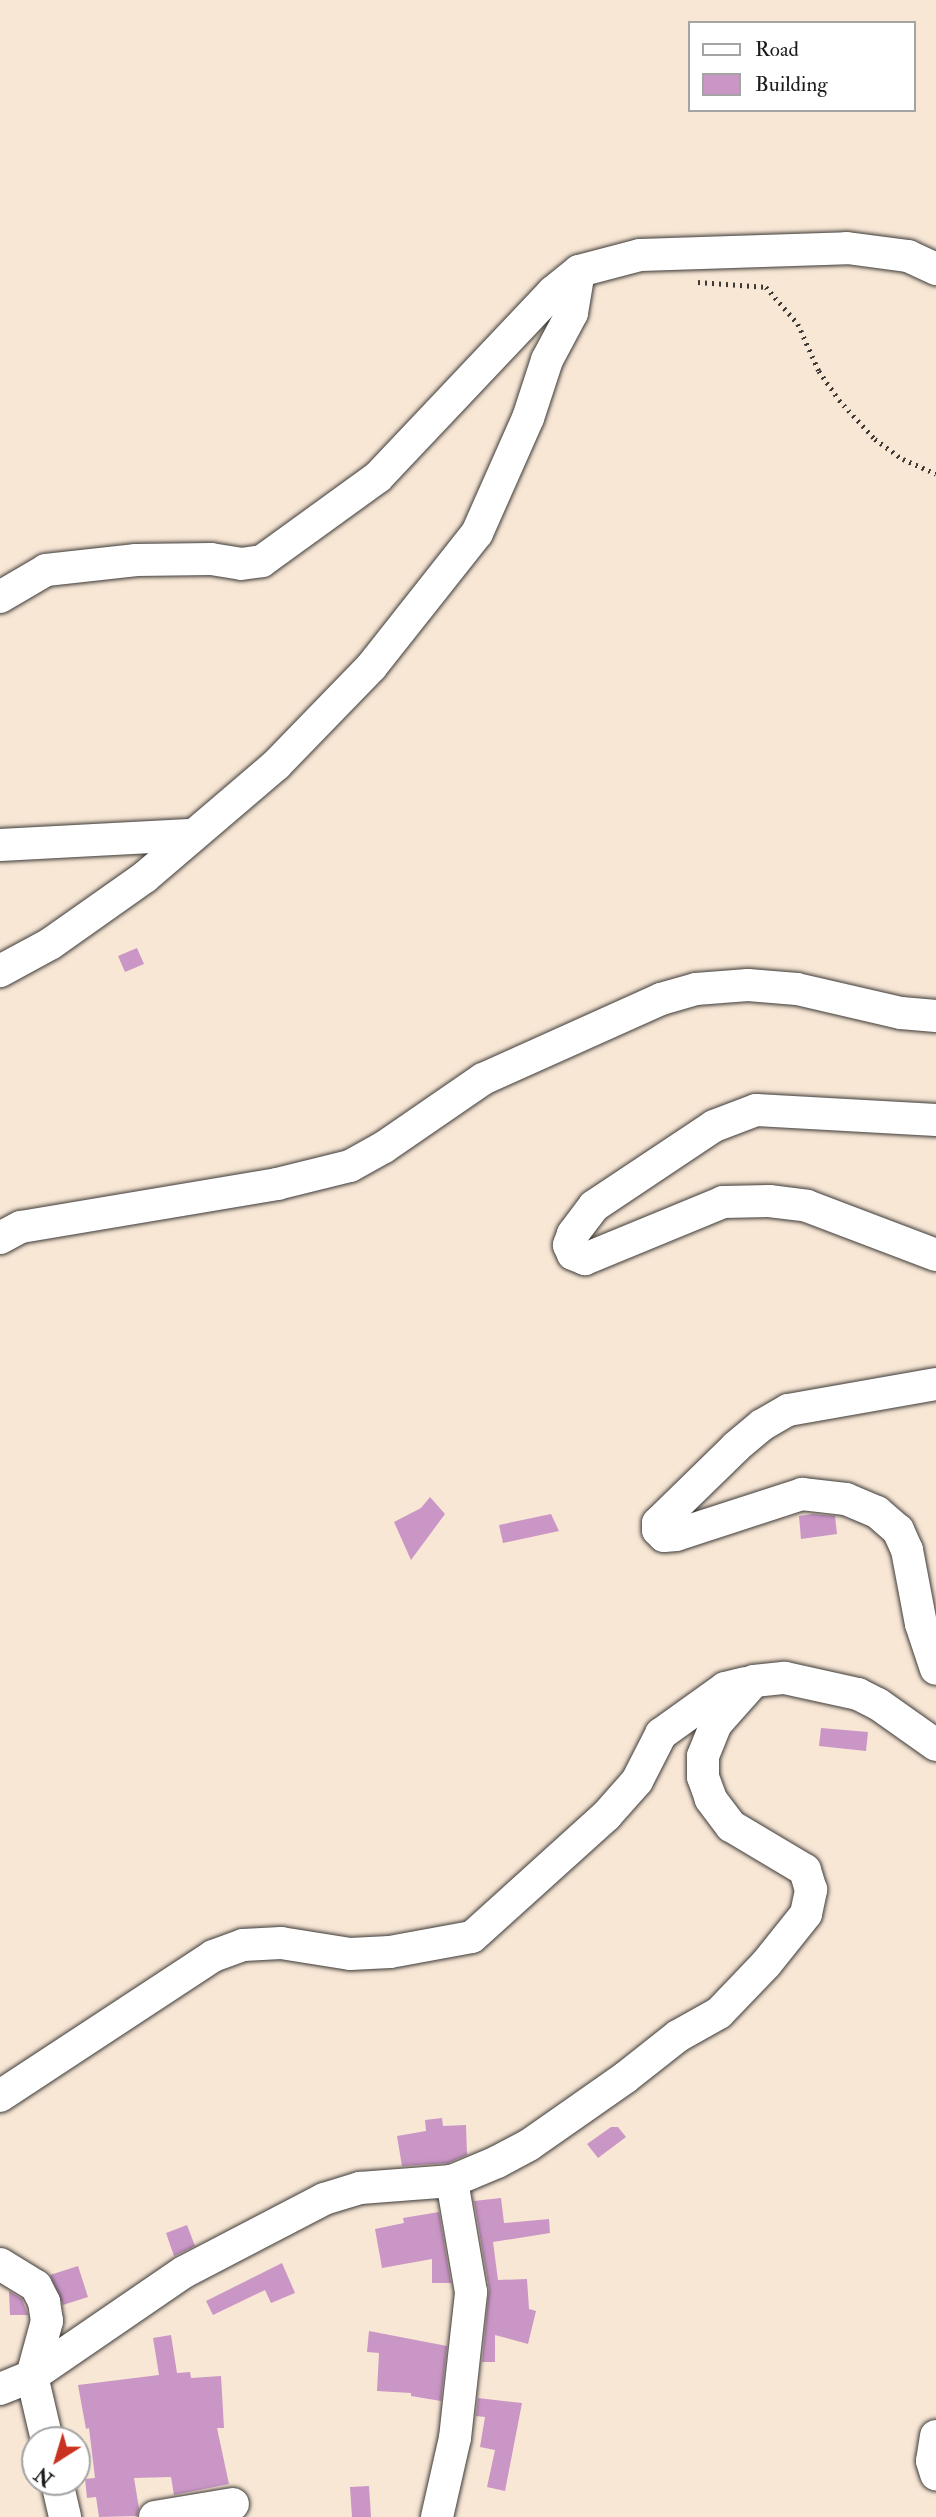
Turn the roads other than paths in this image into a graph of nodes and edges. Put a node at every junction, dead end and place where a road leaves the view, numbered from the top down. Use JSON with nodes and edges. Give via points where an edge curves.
{"nodes":[{"id":1,"x":936,"y":269,"type":"edge"},
{"id":2,"x":579,"y":271,"type":"junction"},
{"id":3,"x":0,"y":597,"type":"edge"},
{"id":4,"x":194,"y":835,"type":"junction"},
{"id":5,"x":0,"y":845,"type":"edge"},
{"id":6,"x":0,"y":971,"type":"edge"},
{"id":7,"x":936,"y":1016,"type":"edge"},
{"id":8,"x":936,"y":1120,"type":"edge"},
{"id":9,"x":0,"y":1238,"type":"edge"},
{"id":10,"x":936,"y":1255,"type":"edge"},
{"id":11,"x":936,"y":1384,"type":"edge"},
{"id":12,"x":936,"y":1669,"type":"edge"},
{"id":13,"x":754,"y":1681,"type":"junction"},
{"id":14,"x":936,"y":1745,"type":"edge"},
{"id":15,"x":0,"y":2096,"type":"edge"},
{"id":16,"x":453,"y":2181,"type":"junction"},
{"id":17,"x":0,"y":2264,"type":"edge"},
{"id":18,"x":32,"y":2376,"type":"junction"},
{"id":19,"x":0,"y":2389,"type":"edge"},
{"id":20,"x":44,"y":2426,"type":"edge"},
{"id":21,"x":936,"y":2436,"type":"edge"},
{"id":22,"x":936,"y":2474,"type":"edge"},
{"id":23,"x":60,"y":2496,"type":"edge"},
{"id":24,"x":233,"y":2504,"type":"dead end"},
{"id":25,"x":65,"y":2517,"type":"edge"},
{"id":26,"x":155,"y":2517,"type":"edge"},
{"id":27,"x":437,"y":2517,"type":"edge"}],
"edges":[{"from":1,"to":2,"type":"street","via":[[908,256],[847,248],[640,255]]},
{"from":2,"to":3,"type":"street","via":[[553,292],[378,477],[262,561],[136,560],[46,570]]},
{"from":2,"to":4,"type":"street","via":[[572,313],[547,360],[528,418],[477,533],[371,667],[276,765]]},
{"from":4,"to":5,"type":"street"},
{"from":4,"to":6,"type":"street","via":[[145,877],[61,936]]},
{"from":7,"to":9,"type":"street","via":[[901,1013],[797,989],[748,985],[696,989],[661,999],[483,1079],[350,1167],[21,1227]]},
{"from":8,"to":10,"type":"street","via":[[756,1110],[714,1126],[594,1206],[569,1245],[573,1254],[585,1259],[723,1202],[769,1201],[807,1206]]},
{"from":11,"to":12,"type":"street","via":[[788,1410],[736,1447],[658,1523],[664,1536],[676,1535],[802,1494],[846,1500],[877,1512],[898,1530],[908,1550],[921,1624]]},
{"from":13,"to":14,"type":"street","via":[[785,1678],[858,1695]]},
{"from":13,"to":15,"type":"street","via":[[724,1688],[661,1734],[637,1781],[606,1816],[472,1937],[390,1952],[350,1954],[281,1942],[243,1945],[213,1956]]},
{"from":13,"to":16,"type":"street","via":[[716,1724],[703,1756],[703,1777],[711,1799],[731,1826],[805,1870],[811,1891],[806,1914],[719,2013],[678,2036],[529,2145]]},
{"from":16,"to":18,"type":"street","via":[[360,2188],[324,2199],[184,2272]]},
{"from":16,"to":27,"type":"street","via":[[471,2292],[455,2438]]},
{"from":17,"to":18,"type":"street","via":[[36,2286],[44,2302],[47,2321]]},
{"from":18,"to":19,"type":"street"},
{"from":18,"to":20,"type":"street"},
{"from":21,"to":22,"type":"street","via":[[932,2461]]},
{"from":23,"to":25,"type":"street"},
{"from":24,"to":26,"type":"street"}]}
